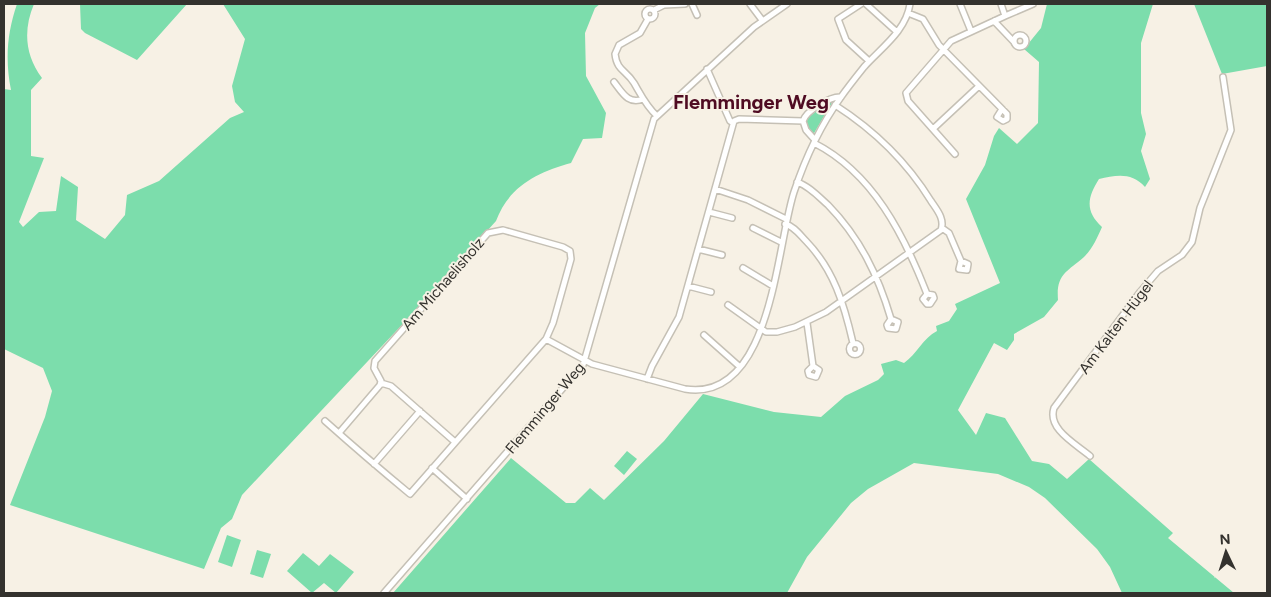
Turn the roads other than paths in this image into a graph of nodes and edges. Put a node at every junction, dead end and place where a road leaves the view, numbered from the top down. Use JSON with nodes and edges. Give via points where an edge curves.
{"nodes":[{"id":1,"x":685,"y":4,"type":"edge"},
{"id":2,"x":692,"y":4,"type":"edge"},
{"id":3,"x":750,"y":4,"type":"edge"},
{"id":4,"x":787,"y":4,"type":"edge"},
{"id":5,"x":861,"y":4,"type":"edge"},
{"id":6,"x":866,"y":4,"type":"edge"},
{"id":7,"x":910,"y":4,"type":"edge"},
{"id":8,"x":960,"y":4,"type":"edge"},
{"id":9,"x":1001,"y":4,"type":"edge"},
{"id":10,"x":1033,"y":4,"type":"edge"},
{"id":11,"x":908,"y":13,"type":"junction"},
{"id":12,"x":697,"y":15,"type":"dead end"},
{"id":13,"x":1005,"y":16,"type":"junction"},
{"id":14,"x":762,"y":20,"type":"junction"},
{"id":15,"x":994,"y":21,"type":"junction"},
{"id":16,"x":971,"y":31,"type":"junction"},
{"id":17,"x":897,"y":32,"type":"junction"},
{"id":18,"x":1014,"y":42,"type":"dead end"},
{"id":19,"x":942,"y":49,"type":"junction"},
{"id":20,"x":869,"y":61,"type":"junction"},
{"id":21,"x":707,"y":69,"type":"junction"},
{"id":22,"x":1223,"y":78,"type":"dead end"},
{"id":23,"x":614,"y":82,"type":"dead end"},
{"id":24,"x":979,"y":86,"type":"junction"},
{"id":25,"x":841,"y":97,"type":"junction"},
{"id":26,"x":642,"y":99,"type":"junction"},
{"id":27,"x":835,"y":105,"type":"junction"},
{"id":28,"x":1002,"y":109,"type":"dead end"},
{"id":29,"x":657,"y":116,"type":"junction"},
{"id":30,"x":803,"y":121,"type":"junction"},
{"id":31,"x":733,"y":123,"type":"junction"},
{"id":32,"x":934,"y":128,"type":"junction"},
{"id":33,"x":815,"y":142,"type":"junction"},
{"id":34,"x":955,"y":154,"type":"dead end"},
{"id":35,"x":798,"y":182,"type":"junction"},
{"id":36,"x":715,"y":189,"type":"junction"},
{"id":37,"x":709,"y":212,"type":"junction"},
{"id":38,"x":732,"y":218,"type":"dead end"},
{"id":39,"x":786,"y":221,"type":"junction"},
{"id":40,"x":753,"y":228,"type":"dead end"},
{"id":41,"x":942,"y":228,"type":"junction"},
{"id":42,"x":781,"y":242,"type":"junction"},
{"id":43,"x":698,"y":248,"type":"junction"},
{"id":44,"x":910,"y":252,"type":"junction"},
{"id":45,"x":722,"y":255,"type":"dead end"},
{"id":46,"x":960,"y":261,"type":"dead end"},
{"id":47,"x":743,"y":268,"type":"dead end"},
{"id":48,"x":877,"y":276,"type":"junction"},
{"id":49,"x":688,"y":286,"type":"junction"},
{"id":50,"x":773,"y":286,"type":"junction"},
{"id":51,"x":711,"y":292,"type":"dead end"},
{"id":52,"x":926,"y":294,"type":"dead end"},
{"id":53,"x":843,"y":300,"type":"junction"},
{"id":54,"x":728,"y":305,"type":"dead end"},
{"id":55,"x":891,"y":319,"type":"dead end"},
{"id":56,"x":807,"y":323,"type":"junction"},
{"id":57,"x":761,"y":330,"type":"junction"},
{"id":58,"x":704,"y":335,"type":"dead end"},
{"id":59,"x":546,"y":339,"type":"junction"},
{"id":60,"x":853,"y":343,"type":"dead end"},
{"id":61,"x":585,"y":360,"type":"junction"},
{"id":62,"x":813,"y":366,"type":"dead end"},
{"id":63,"x":740,"y":367,"type":"junction"},
{"id":64,"x":647,"y":379,"type":"junction"},
{"id":65,"x":381,"y":383,"type":"junction"},
{"id":66,"x":420,"y":411,"type":"junction"},
{"id":67,"x":325,"y":421,"type":"dead end"},
{"id":68,"x":339,"y":433,"type":"junction"},
{"id":69,"x":455,"y":442,"type":"junction"},
{"id":70,"x":1090,"y":456,"type":"dead end"},
{"id":71,"x":374,"y":464,"type":"junction"},
{"id":72,"x":432,"y":468,"type":"junction"},
{"id":73,"x":467,"y":499,"type":"junction"},
{"id":74,"x":384,"y":593,"type":"edge"}],
"edges":[{"from":1,"to":26,"type":"street","via":[[664,5],[646,11],[648,19],[640,33],[619,45],[615,51],[618,67],[632,79]]},
{"from":2,"to":12,"type":"street"},
{"from":3,"to":14,"type":"street"},
{"from":4,"to":14,"type":"street","name":"Flemminger Weg"},
{"from":5,"to":20,"type":"street","via":[[838,19],[846,40]]},
{"from":6,"to":17,"type":"street"},
{"from":7,"to":11,"type":"street"},
{"from":8,"to":16,"type":"street"},
{"from":9,"to":13,"type":"street"},
{"from":10,"to":13,"type":"street"},
{"from":11,"to":17,"type":"street"},
{"from":11,"to":19,"type":"street","via":[[923,20]]},
{"from":13,"to":15,"type":"street"},
{"from":14,"to":21,"type":"street","name":"Flemminger Weg"},
{"from":15,"to":16,"type":"street"},
{"from":15,"to":18,"type":"street"},
{"from":16,"to":19,"type":"street"},
{"from":17,"to":20,"type":"street"},
{"from":19,"to":24,"type":"street"},
{"from":19,"to":32,"type":"street","via":[[906,93],[908,101]]},
{"from":20,"to":25,"type":"street"},
{"from":21,"to":29,"type":"street","name":"Flemminger Weg"},
{"from":21,"to":31,"type":"street"},
{"from":22,"to":70,"type":"street","name":"Am Kalten Hügel","via":[[1231,130],[1200,208],[1192,242],[1140,292],[1054,408],[1054,424]]},
{"from":23,"to":26,"type":"street","via":[[629,100]]},
{"from":24,"to":28,"type":"street"},
{"from":24,"to":32,"type":"street"},
{"from":25,"to":27,"type":"street"},
{"from":25,"to":30,"type":"street","via":[[835,97],[808,113]]},
{"from":26,"to":29,"type":"street"},
{"from":27,"to":33,"type":"street"},
{"from":27,"to":41,"type":"street","via":[[871,131],[900,160],[938,212]]},
{"from":29,"to":61,"type":"street","name":"Flemminger Weg","via":[[650,130]]},
{"from":30,"to":31,"type":"street","via":[[740,119]]},
{"from":30,"to":33,"type":"street"},
{"from":31,"to":36,"type":"street"},
{"from":32,"to":34,"type":"street"},
{"from":33,"to":35,"type":"street"},
{"from":33,"to":44,"type":"street","via":[[872,192]]},
{"from":35,"to":39,"type":"street"},
{"from":35,"to":48,"type":"street","via":[[844,222]]},
{"from":36,"to":37,"type":"street"},
{"from":36,"to":39,"type":"street","via":[[748,200]]},
{"from":37,"to":38,"type":"street"},
{"from":37,"to":43,"type":"street"},
{"from":39,"to":42,"type":"street"},
{"from":39,"to":53,"type":"street","via":[[818,255]]},
{"from":40,"to":42,"type":"street"},
{"from":41,"to":44,"type":"street"},
{"from":41,"to":46,"type":"street","via":[[949,233]]},
{"from":42,"to":50,"type":"street"},
{"from":43,"to":45,"type":"street"},
{"from":43,"to":49,"type":"street"},
{"from":44,"to":48,"type":"street"},
{"from":44,"to":52,"type":"street"},
{"from":47,"to":50,"type":"street"},
{"from":48,"to":53,"type":"street"},
{"from":48,"to":55,"type":"street"},
{"from":49,"to":51,"type":"street"},
{"from":49,"to":64,"type":"street","via":[[677,323]]},
{"from":50,"to":57,"type":"street"},
{"from":53,"to":56,"type":"street"},
{"from":53,"to":60,"type":"street"},
{"from":54,"to":57,"type":"street"},
{"from":56,"to":57,"type":"street","via":[[771,333]]},
{"from":56,"to":62,"type":"street"},
{"from":57,"to":63,"type":"street"},
{"from":58,"to":63,"type":"street"},
{"from":59,"to":61,"type":"street"},
{"from":59,"to":65,"type":"street","name":"Am Michaelisholz","via":[[571,259],[570,252],[564,247],[506,230],[494,230],[483,238],[376,361],[374,370]]},
{"from":59,"to":69,"type":"street","name":"Am Michaelisholz"},
{"from":61,"to":64,"type":"street"},
{"from":61,"to":73,"type":"street","name":"Flemminger Weg"},
{"from":63,"to":64,"type":"street","via":[[718,384],[705,389],[691,390]]},
{"from":65,"to":66,"type":"street","via":[[391,386]]},
{"from":65,"to":68,"type":"street"},
{"from":66,"to":69,"type":"street"},
{"from":66,"to":71,"type":"street"},
{"from":67,"to":68,"type":"street","name":"Am Michaelisholz"},
{"from":68,"to":71,"type":"street","name":"Am Michaelisholz"},
{"from":69,"to":72,"type":"street","name":"Am Michaelisholz"},
{"from":71,"to":72,"type":"street","name":"Am Michaelisholz","via":[[410,494]]},
{"from":72,"to":73,"type":"street"},
{"from":73,"to":74,"type":"street","name":"Flemminger Weg"}]}
